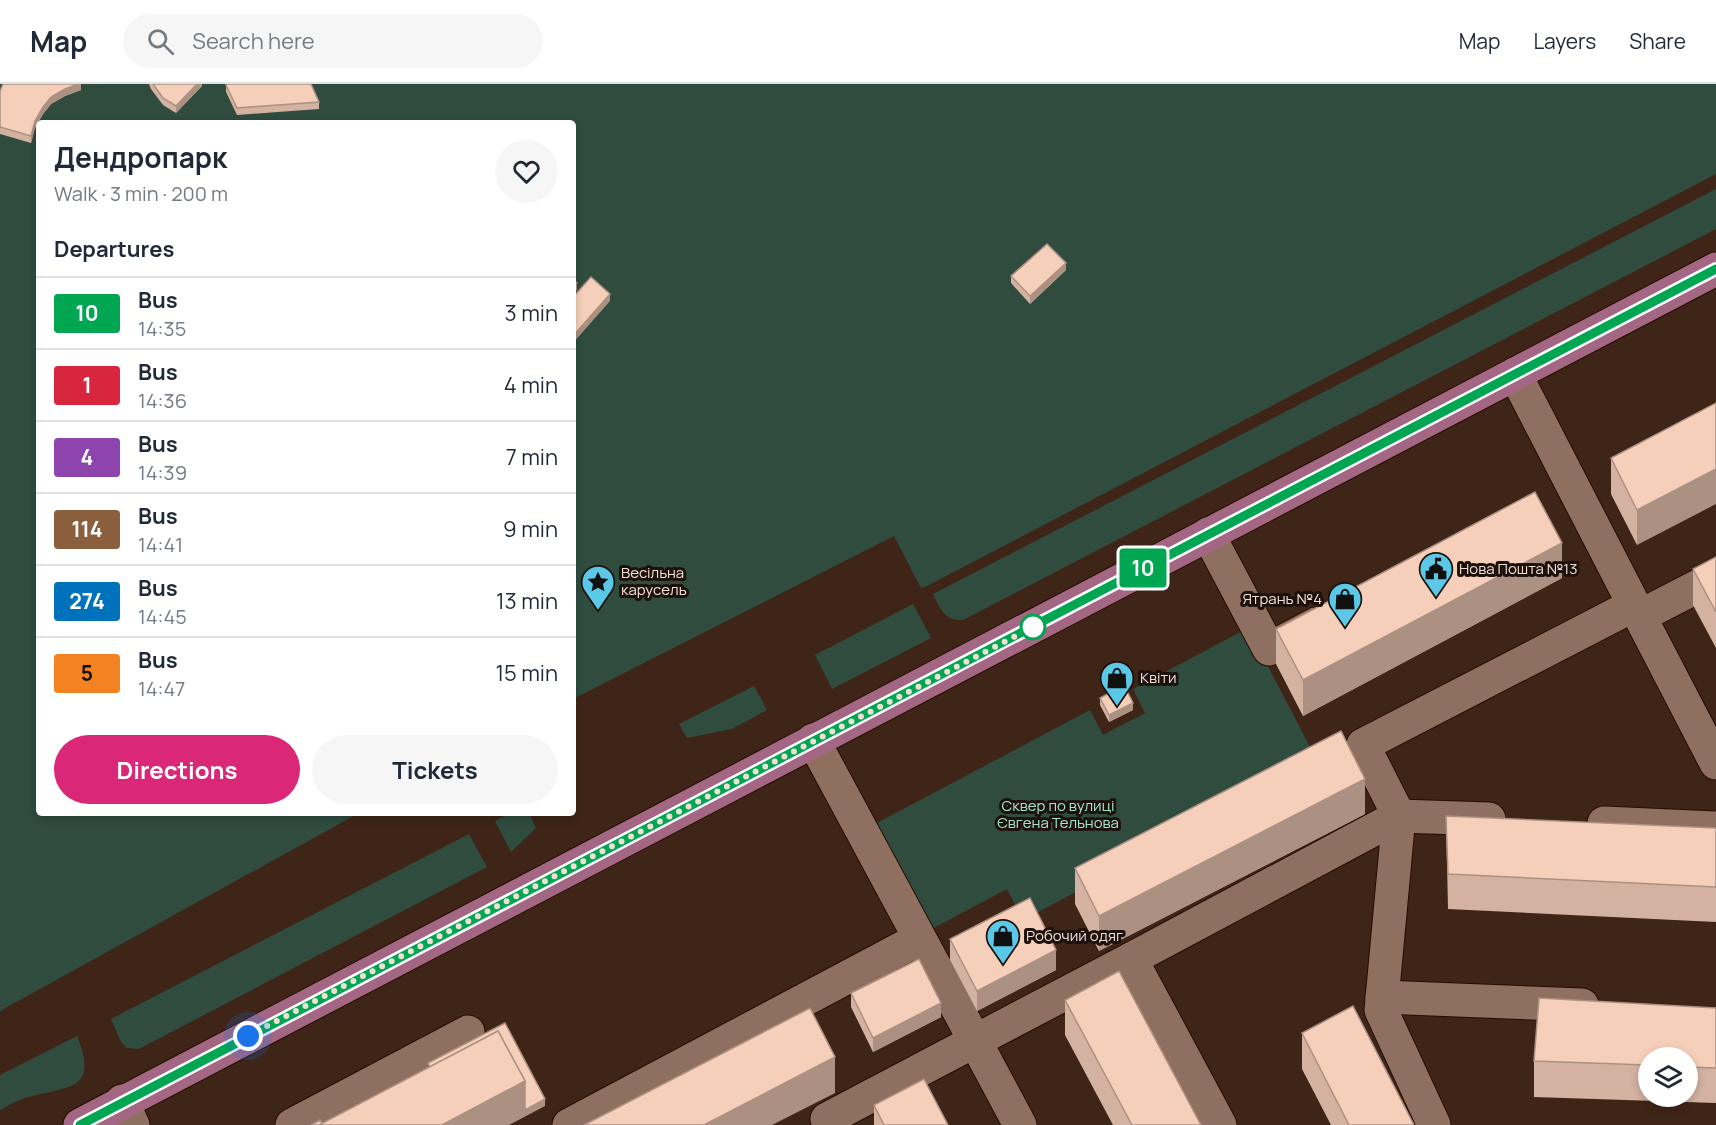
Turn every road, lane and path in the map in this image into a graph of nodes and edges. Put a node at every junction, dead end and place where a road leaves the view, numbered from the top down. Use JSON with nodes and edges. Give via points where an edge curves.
{"nodes":[{"id":1,"x":1716,"y":269,"type":"edge"},
{"id":2,"x":1515,"y":374,"type":"junction"},
{"id":3,"x":1208,"y":534,"type":"junction"},
{"id":4,"x":1716,"y":577,"type":"edge"},
{"id":5,"x":1637,"y":610,"type":"junction"},
{"id":6,"x":1338,"y":613,"type":"edge"},
{"id":7,"x":813,"y":740,"type":"junction"},
{"id":8,"x":1716,"y":763,"type":"edge"},
{"id":9,"x":1399,"y":816,"type":"junction"},
{"id":10,"x":1517,"y":820,"type":"edge"},
{"id":11,"x":1575,"y":822,"type":"edge"},
{"id":12,"x":1716,"y":828,"type":"edge"},
{"id":13,"x":919,"y":939,"type":"junction"},
{"id":14,"x":1131,"y":958,"type":"junction"},
{"id":15,"x":1382,"y":997,"type":"junction"},
{"id":16,"x":1609,"y":1006,"type":"edge"},
{"id":17,"x":468,"y":1032,"type":"dead end"},
{"id":18,"x":975,"y":1041,"type":"junction"},
{"id":19,"x":128,"y":1113,"type":"edge"},
{"id":20,"x":824,"y":1123,"type":"edge"},
{"id":21,"x":80,"y":1125,"type":"edge"},
{"id":22,"x":292,"y":1125,"type":"edge"},
{"id":23,"x":569,"y":1125,"type":"edge"},
{"id":24,"x":1020,"y":1125,"type":"edge"},
{"id":25,"x":1220,"y":1125,"type":"edge"},
{"id":26,"x":1434,"y":1125,"type":"edge"}],
"edges":[{"from":1,"to":2,"type":"main road"},
{"from":2,"to":3,"type":"main road"},
{"from":2,"to":5,"type":"lane"},
{"from":3,"to":6,"type":"lane","via":[[1269,649]]},
{"from":3,"to":7,"type":"main road"},
{"from":4,"to":5,"type":"lane"},
{"from":5,"to":8,"type":"lane"},
{"from":5,"to":9,"type":"lane","via":[[1363,745]]},
{"from":7,"to":13,"type":"lane"},
{"from":7,"to":19,"type":"main road"},
{"from":9,"to":10,"type":"lane"},
{"from":9,"to":14,"type":"lane"},
{"from":9,"to":15,"type":"lane"},
{"from":11,"to":12,"type":"lane"},
{"from":13,"to":18,"type":"lane"},
{"from":13,"to":23,"type":"lane"},
{"from":14,"to":18,"type":"lane"},
{"from":14,"to":25,"type":"lane"},
{"from":15,"to":16,"type":"lane"},
{"from":15,"to":26,"type":"lane","via":[[1381,1010]]},
{"from":17,"to":22,"type":"lane"},
{"from":18,"to":20,"type":"lane"},
{"from":18,"to":24,"type":"lane"},
{"from":19,"to":21,"type":"main road"}]}
